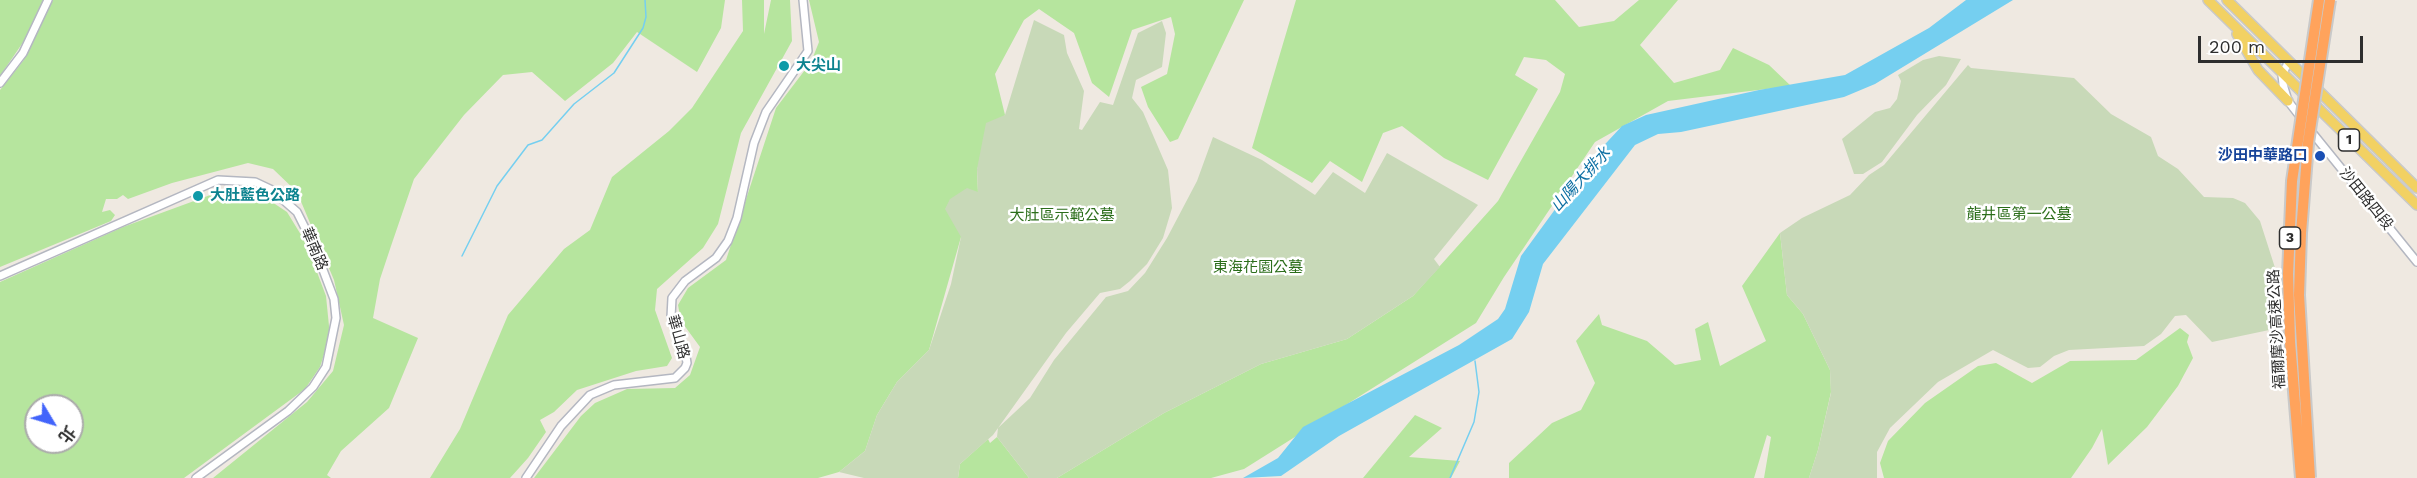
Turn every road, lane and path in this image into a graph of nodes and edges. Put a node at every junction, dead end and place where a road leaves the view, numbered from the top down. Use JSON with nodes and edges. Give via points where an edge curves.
{"nodes":[{"id":1,"x":48,"y":0,"type":"edge"},
{"id":2,"x":803,"y":0,"type":"edge"},
{"id":3,"x":2208,"y":0,"type":"edge"},
{"id":4,"x":2227,"y":0,"type":"edge"},
{"id":5,"x":2319,"y":0,"type":"edge"},
{"id":6,"x":2330,"y":0,"type":"edge"},
{"id":7,"x":2234,"y":27,"type":"junction"},
{"id":8,"x":2288,"y":63,"type":"junction"},
{"id":9,"x":2282,"y":75,"type":"junction"},
{"id":10,"x":0,"y":83,"type":"edge"},
{"id":11,"x":2288,"y":101,"type":"junction"},
{"id":12,"x":2417,"y":188,"type":"edge"},
{"id":13,"x":2417,"y":205,"type":"edge"},
{"id":14,"x":2417,"y":262,"type":"edge"},
{"id":15,"x":0,"y":276,"type":"edge"},
{"id":16,"x":196,"y":478,"type":"edge"},
{"id":17,"x":526,"y":478,"type":"edge"},
{"id":18,"x":2301,"y":478,"type":"edge"},
{"id":19,"x":2310,"y":478,"type":"edge"}],
"edges":[{"from":1,"to":10,"type":"street","via":[[23,52]]},
{"from":2,"to":17,"type":"street","name":"華山路","via":[[808,51],[766,112],[728,241],[716,258],[685,282],[672,298],[671,317],[685,350],[685,368],[675,378],[614,385],[591,395],[561,426]]},
{"from":3,"to":7,"type":"main road","number":"1"},
{"from":4,"to":8,"type":"main road","number":"1"},
{"from":5,"to":18,"type":"highway","name":"福爾摩沙高速公路","number":"3","bridge":true,"via":[[2292,181],[2288,274]]},
{"from":6,"to":19,"type":"highway","name":"福爾摩沙高速公路","number":"3","bridge":true,"via":[[2308,143],[2301,233],[2300,306]]},
{"from":7,"to":9,"type":"main road","number":"1"},
{"from":7,"to":11,"type":"main road","via":[[2258,70]]},
{"from":8,"to":9,"type":"street"},
{"from":8,"to":12,"type":"main road","number":"1"},
{"from":9,"to":11,"type":"street","name":"沙田路四段"},
{"from":9,"to":13,"type":"main road","number":"1"},
{"from":11,"to":14,"type":"street","name":"沙田路四段"},
{"from":15,"to":16,"type":"street","name":"華南路","via":[[218,180],[243,180],[272,190],[297,212],[334,299],[336,318],[331,354],[313,387],[288,411]]}]}
